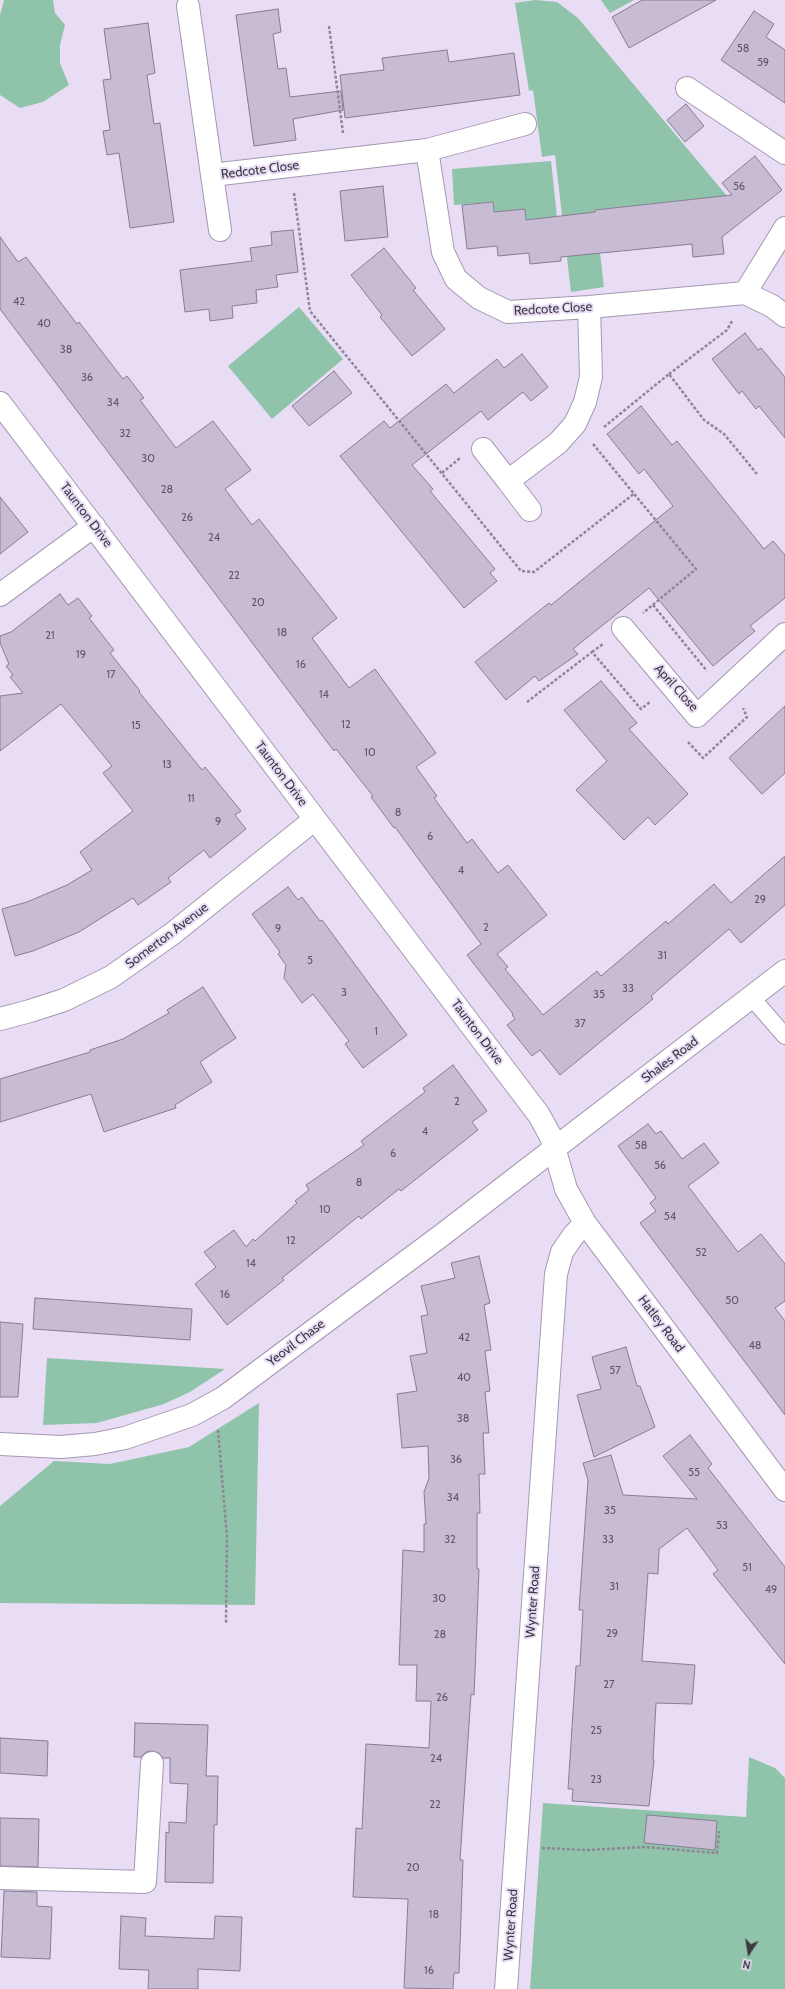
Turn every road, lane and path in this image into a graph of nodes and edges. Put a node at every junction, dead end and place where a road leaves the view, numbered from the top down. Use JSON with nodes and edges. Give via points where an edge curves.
{"nodes":[{"id":1,"x":188,"y":6,"type":"dead end"},
{"id":2,"x":329,"y":26,"type":"dead end"},
{"id":3,"x":687,"y":88,"type":"dead end"},
{"id":4,"x":525,"y":124,"type":"dead end"},
{"id":5,"x":427,"y":150,"type":"junction"},
{"id":6,"x":785,"y":153,"type":"edge"},
{"id":7,"x":347,"y":160,"type":"junction"},
{"id":8,"x":291,"y":166,"type":"junction"},
{"id":9,"x":212,"y":176,"type":"junction"},
{"id":10,"x":785,"y":228,"type":"edge"},
{"id":11,"x":220,"y":230,"type":"dead end"},
{"id":12,"x":745,"y":293,"type":"junction"},
{"id":13,"x":589,"y":308,"type":"junction"},
{"id":14,"x":785,"y":316,"type":"edge"},
{"id":15,"x":669,"y":374,"type":"junction"},
{"id":16,"x":0,"y":404,"type":"edge"},
{"id":17,"x":601,"y":429,"type":"dead end"},
{"id":18,"x":589,"y":439,"type":"dead end"},
{"id":19,"x":483,"y":449,"type":"dead end"},
{"id":20,"x":758,"y":474,"type":"dead end"},
{"id":21,"x":508,"y":481,"type":"junction"},
{"id":22,"x":635,"y":493,"type":"junction"},
{"id":23,"x":530,"y":510,"type":"dead end"},
{"id":24,"x":94,"y":526,"type":"junction"},
{"id":25,"x":0,"y":595,"type":"edge"},
{"id":26,"x":653,"y":605,"type":"junction"},
{"id":27,"x":623,"y":628,"type":"junction"},
{"id":28,"x":785,"y":634,"type":"edge"},
{"id":29,"x":592,"y":652,"type":"junction"},
{"id":30,"x":723,"y":691,"type":"junction"},
{"id":31,"x":652,"y":701,"type":"dead end"},
{"id":32,"x":527,"y":702,"type":"dead end"},
{"id":33,"x":315,"y":819,"type":"junction"},
{"id":34,"x":785,"y":971,"type":"edge"},
{"id":35,"x":752,"y":998,"type":"junction"},
{"id":36,"x":0,"y":1018,"type":"edge"},
{"id":37,"x":785,"y":1036,"type":"edge"},
{"id":38,"x":554,"y":1148,"type":"junction"},
{"id":39,"x":585,"y":1224,"type":"junction"},
{"id":40,"x":211,"y":1405,"type":"junction"},
{"id":41,"x":0,"y":1444,"type":"edge"},
{"id":42,"x":785,"y":1490,"type":"edge"},
{"id":43,"x":226,"y":1624,"type":"dead end"},
{"id":44,"x":152,"y":1763,"type":"dead end"},
{"id":45,"x":719,"y":1831,"type":"dead end"},
{"id":46,"x":516,"y":1849,"type":"junction"},
{"id":47,"x":0,"y":1878,"type":"edge"},
{"id":48,"x":506,"y":1989,"type":"edge"}],
"edges":[{"from":1,"to":9,"type":"street","name":"Redcote Close"},
{"from":2,"to":7,"type":"path"},
{"from":3,"to":6,"type":"street"},
{"from":4,"to":5,"type":"street","name":"Redcote Close"},
{"from":5,"to":7,"type":"street","name":"Redcote Close"},
{"from":5,"to":13,"type":"street","name":"Redcote Close","via":[[443,252],[456,279],[479,298],[508,312]]},
{"from":7,"to":8,"type":"street","name":"Redcote Close"},
{"from":8,"to":9,"type":"street","name":"Redcote Close"},
{"from":8,"to":22,"type":"path","via":[[310,311],[521,571],[534,572]]},
{"from":9,"to":11,"type":"street","name":"Redcote Close"},
{"from":10,"to":12,"type":"street"},
{"from":12,"to":13,"type":"street","name":"Redcote Close"},
{"from":12,"to":14,"type":"street","via":[[772,306]]},
{"from":12,"to":15,"type":"path","via":[[727,330]]},
{"from":13,"to":21,"type":"street","via":[[591,377],[583,407],[575,424],[558,443]]},
{"from":15,"to":17,"type":"path"},
{"from":15,"to":20,"type":"path","via":[[704,420],[724,434]]},
{"from":16,"to":24,"type":"street","name":"Taunton Drive"},
{"from":18,"to":22,"type":"path"},
{"from":19,"to":21,"type":"street"},
{"from":21,"to":23,"type":"street"},
{"from":22,"to":26,"type":"path","via":[[696,569]]},
{"from":24,"to":25,"type":"street"},
{"from":24,"to":33,"type":"street","name":"Taunton Drive"},
{"from":26,"to":27,"type":"path"},
{"from":26,"to":30,"type":"path"},
{"from":27,"to":29,"type":"path"},
{"from":27,"to":30,"type":"street","name":"April Close","via":[[697,716]]},
{"from":28,"to":30,"type":"street","name":"April Close"},
{"from":29,"to":31,"type":"path","via":[[641,709]]},
{"from":29,"to":32,"type":"path"},
{"from":33,"to":36,"type":"street","name":"Somerton Avenue","via":[[172,934],[111,977],[64,1000]]},
{"from":33,"to":38,"type":"street","name":"Taunton Drive","via":[[520,1088],[542,1121]]},
{"from":34,"to":35,"type":"street","name":"Shales Road"},
{"from":35,"to":37,"type":"lane"},
{"from":35,"to":38,"type":"street","name":"Shales Road"},
{"from":38,"to":39,"type":"street","name":"Hatley Road","via":[[566,1189]]},
{"from":38,"to":40,"type":"street","name":"Yeovil Chase","via":[[252,1377]]},
{"from":39,"to":42,"type":"street","name":"Hatley Road"},
{"from":39,"to":46,"type":"street","name":"Wynter Road","via":[[562,1252],[556,1274]]},
{"from":40,"to":41,"type":"street","name":"Yeovil Chase","via":[[163,1426],[95,1444],[61,1447]]},
{"from":40,"to":43,"type":"path","via":[[218,1428],[228,1537]]},
{"from":44,"to":47,"type":"street","via":[[145,1882]]},
{"from":45,"to":46,"type":"path","via":[[717,1853],[645,1847]]},
{"from":46,"to":48,"type":"street","name":"Wynter Road"}]}
